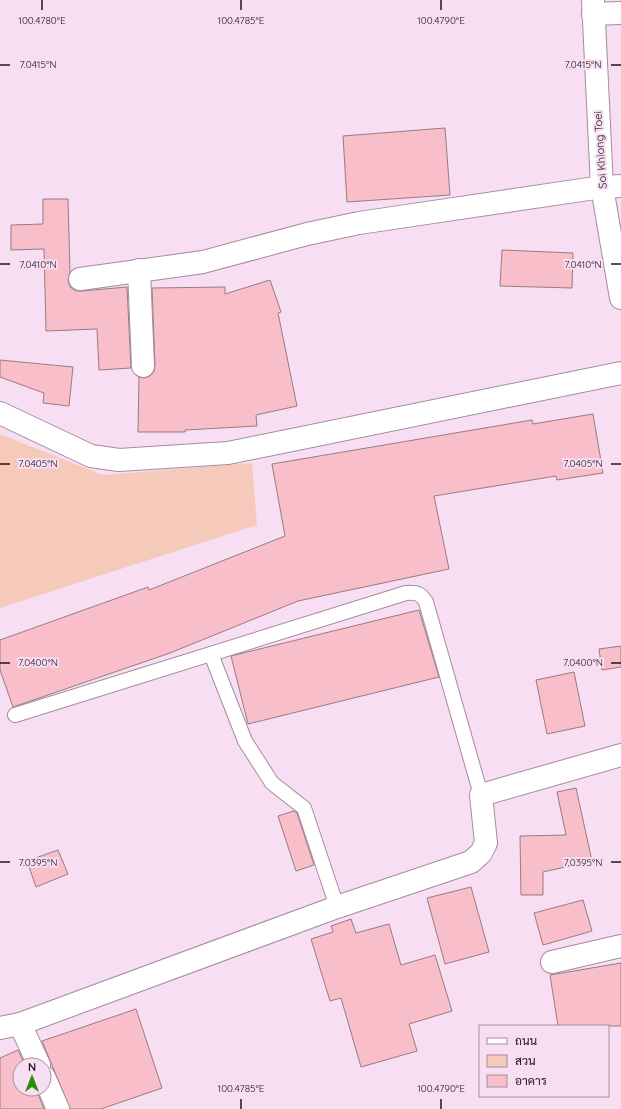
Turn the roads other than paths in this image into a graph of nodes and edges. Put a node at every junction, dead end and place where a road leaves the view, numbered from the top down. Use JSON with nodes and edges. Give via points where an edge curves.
{"nodes":[{"id":1,"x":593,"y":7,"type":"edge"},
{"id":2,"x":621,"y":13,"type":"edge"},
{"id":3,"x":612,"y":186,"type":"edge"},
{"id":4,"x":139,"y":270,"type":"junction"},
{"id":5,"x":80,"y":279,"type":"dead end"},
{"id":6,"x":621,"y":298,"type":"edge"},
{"id":7,"x":143,"y":366,"type":"dead end"},
{"id":8,"x":621,"y":373,"type":"edge"},
{"id":9,"x":0,"y":413,"type":"edge"},
{"id":10,"x":211,"y":654,"type":"junction"},
{"id":11,"x":15,"y":715,"type":"dead end"},
{"id":12,"x":621,"y":755,"type":"edge"},
{"id":13,"x":481,"y":795,"type":"junction"},
{"id":14,"x":337,"y":907,"type":"junction"},
{"id":15,"x":621,"y":946,"type":"edge"},
{"id":16,"x":552,"y":962,"type":"dead end"},
{"id":17,"x":10,"y":1026,"type":"edge"},
{"id":18,"x":33,"y":1057,"type":"edge"},
{"id":19,"x":52,"y":1095,"type":"edge"},
{"id":20,"x":58,"y":1109,"type":"edge"}],
"edges":[{"from":1,"to":2,"type":"street"},
{"from":1,"to":3,"type":"street","name":"Soi Khlong Toei"},
{"from":3,"to":4,"type":"street","via":[[359,223],[203,262]]},
{"from":3,"to":6,"type":"street","name":"Soi Khlong Toei"},
{"from":4,"to":5,"type":"street"},
{"from":4,"to":7,"type":"street"},
{"from":8,"to":9,"type":"street","via":[[228,453],[119,460],[91,456]]},
{"from":10,"to":11,"type":"lane"},
{"from":10,"to":13,"type":"lane","via":[[406,593],[417,592],[426,602]]},
{"from":10,"to":14,"type":"lane","via":[[244,741],[272,783],[304,808]]},
{"from":12,"to":13,"type":"street"},
{"from":13,"to":14,"type":"street","via":[[486,843],[481,853],[471,862]]},
{"from":14,"to":17,"type":"street"},
{"from":15,"to":16,"type":"street"},
{"from":17,"to":18,"type":"street"},
{"from":19,"to":20,"type":"street"}]}
